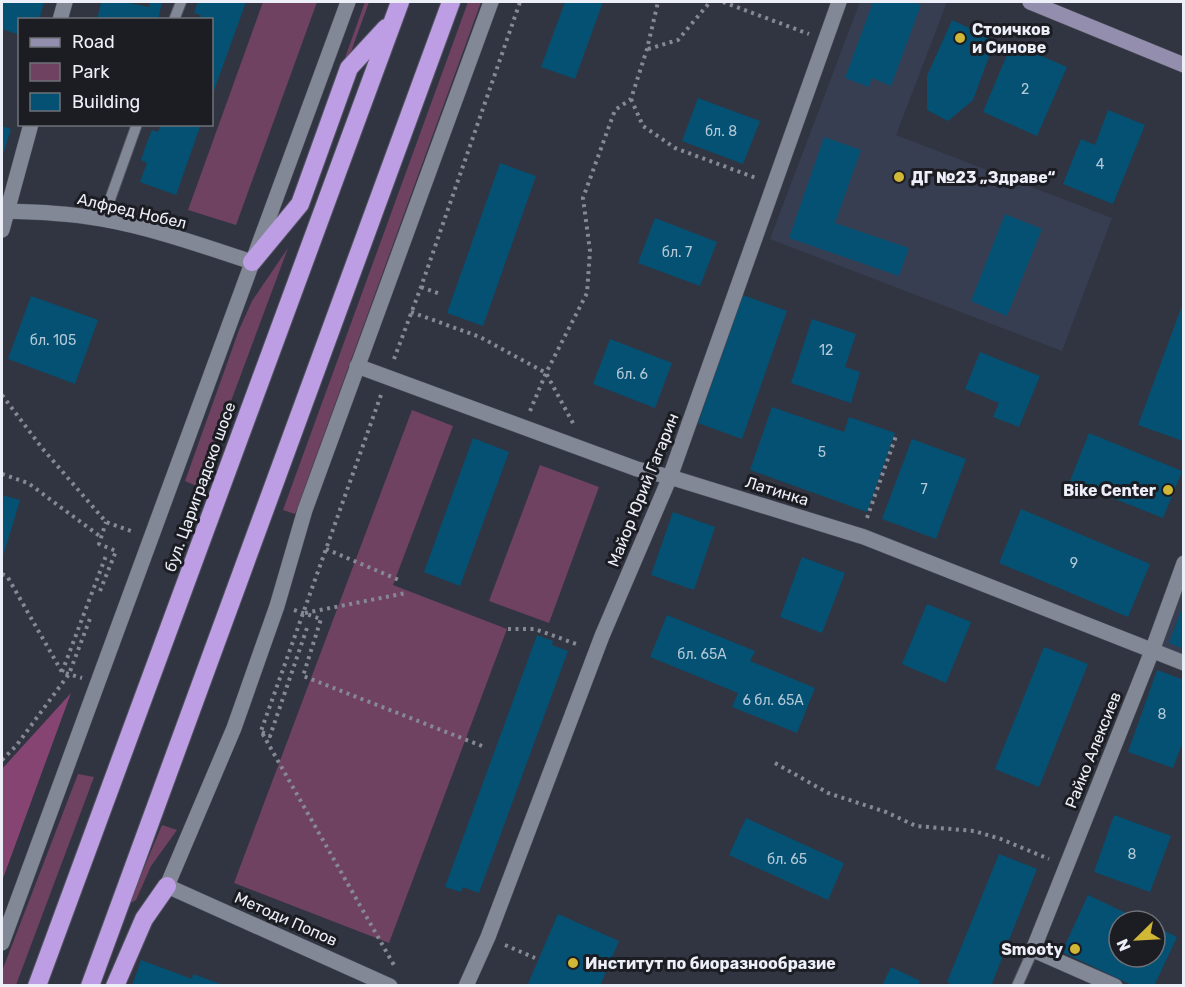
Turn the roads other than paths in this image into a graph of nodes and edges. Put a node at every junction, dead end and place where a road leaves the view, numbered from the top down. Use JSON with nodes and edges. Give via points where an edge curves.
{"nodes":[{"id":1,"x":65,"y":2,"type":"edge"},
{"id":2,"x":181,"y":2,"type":"edge"},
{"id":3,"x":348,"y":2,"type":"edge"},
{"id":4,"x":400,"y":2,"type":"edge"},
{"id":5,"x":451,"y":2,"type":"edge"},
{"id":6,"x":491,"y":2,"type":"edge"},
{"id":7,"x":839,"y":2,"type":"edge"},
{"id":8,"x":1030,"y":2,"type":"edge"},
{"id":9,"x":61,"y":18,"type":"edge"},
{"id":10,"x":175,"y":18,"type":"edge"},
{"id":11,"x":393,"y":20,"type":"junction"},
{"id":12,"x":1184,"y":65,"type":"edge"},
{"id":13,"x":30,"y":126,"type":"edge"},
{"id":14,"x":136,"y":126,"type":"edge"},
{"id":15,"x":4,"y":211,"type":"edge"},
{"id":16,"x":103,"y":219,"type":"junction"},
{"id":17,"x":2,"y":230,"type":"edge"},
{"id":18,"x":252,"y":262,"type":"junction"},
{"id":19,"x":357,"y":366,"type":"junction"},
{"id":20,"x":670,"y":477,"type":"junction"},
{"id":21,"x":1184,"y":563,"type":"edge"},
{"id":22,"x":1152,"y":651,"type":"junction"},
{"id":23,"x":1184,"y":663,"type":"edge"},
{"id":24,"x":167,"y":886,"type":"junction"},
{"id":25,"x":2,"y":943,"type":"edge"},
{"id":26,"x":1033,"y":950,"type":"junction"},
{"id":27,"x":395,"y":980,"type":"edge"},
{"id":28,"x":37,"y":986,"type":"edge"},
{"id":29,"x":90,"y":986,"type":"edge"},
{"id":30,"x":115,"y":986,"type":"edge"},
{"id":31,"x":466,"y":986,"type":"edge"},
{"id":32,"x":1017,"y":986,"type":"edge"},
{"id":33,"x":1115,"y":986,"type":"edge"}],
"edges":[{"from":1,"to":9,"type":"street"},
{"from":2,"to":10,"type":"lane"},
{"from":3,"to":18,"type":"street","name":"бул. Цариградско шосе"},
{"from":4,"to":11,"type":"highway","name":"бул. Цариградско шосе"},
{"from":5,"to":29,"type":"highway"},
{"from":6,"to":19,"type":"street"},
{"from":7,"to":20,"type":"street","name":"Майор Юрий Гагарин"},
{"from":8,"to":12,"type":"street"},
{"from":11,"to":18,"type":"highway","via":[[350,68],[300,204]]},
{"from":11,"to":28,"type":"highway","name":"бул. Цариградско шосе"},
{"from":13,"to":15,"type":"street"},
{"from":14,"to":16,"type":"lane"},
{"from":15,"to":16,"type":"street","name":"Алфред Нобел"},
{"from":15,"to":17,"type":"street"},
{"from":16,"to":18,"type":"street","name":"Алфред Нобел"},
{"from":18,"to":25,"type":"street","name":"бул. Цариградско шосе"},
{"from":19,"to":20,"type":"street","name":"Латинка","via":[[589,453]]},
{"from":19,"to":24,"type":"street","via":[[234,728]]},
{"from":20,"to":22,"type":"street","name":"Латинка","via":[[864,537]]},
{"from":20,"to":31,"type":"street","name":"Майор Юрий Гагарин","via":[[597,651]]},
{"from":21,"to":22,"type":"street","name":"Райко Алексиев"},
{"from":22,"to":23,"type":"street","name":"Латинка"},
{"from":22,"to":26,"type":"street","name":"Райко Алексиев"},
{"from":24,"to":27,"type":"street","name":"Методи Попов"},
{"from":24,"to":30,"type":"highway","via":[[144,918]]},
{"from":26,"to":32,"type":"lane"},
{"from":26,"to":33,"type":"street"}]}
